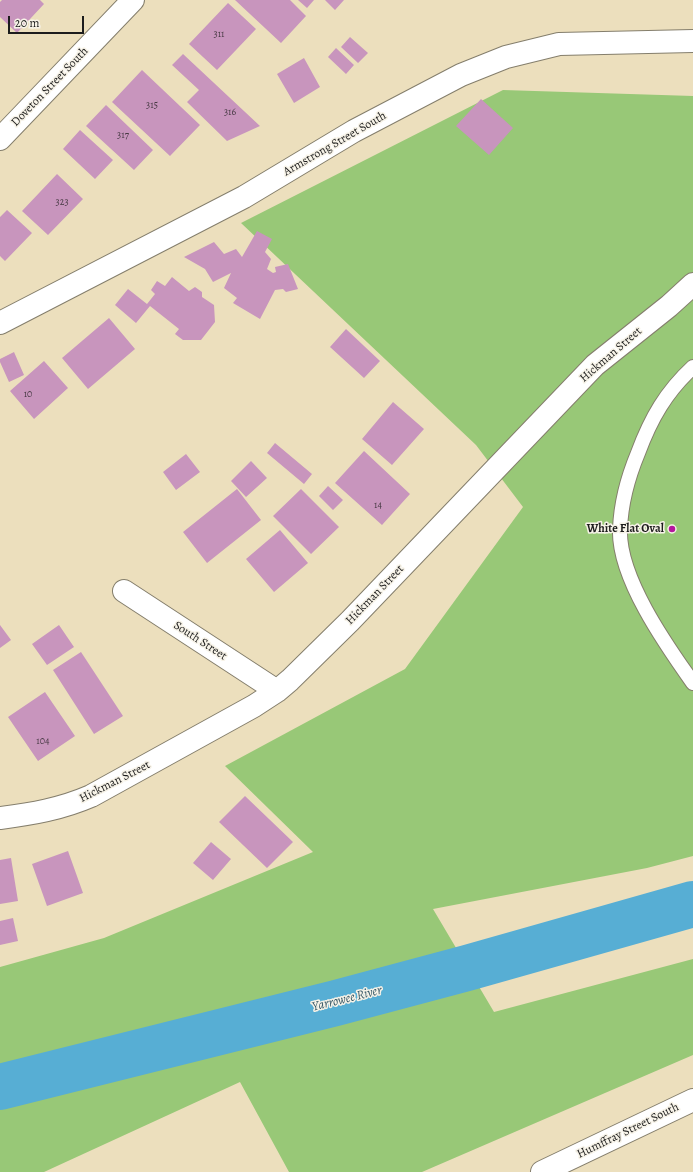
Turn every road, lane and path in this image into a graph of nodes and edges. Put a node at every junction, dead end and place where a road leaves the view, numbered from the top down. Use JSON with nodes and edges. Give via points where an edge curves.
{"nodes":[{"id":1,"x":133,"y":0,"type":"edge"},
{"id":2,"x":693,"y":41,"type":"edge"},
{"id":3,"x":0,"y":139,"type":"edge"},
{"id":4,"x":693,"y":284,"type":"edge"},
{"id":5,"x":0,"y":323,"type":"edge"},
{"id":6,"x":693,"y":367,"type":"edge"},
{"id":7,"x":124,"y":591,"type":"dead end"},
{"id":8,"x":693,"y":683,"type":"edge"},
{"id":9,"x":277,"y":691,"type":"junction"},
{"id":10,"x":0,"y":818,"type":"edge"},
{"id":11,"x":693,"y":1100,"type":"edge"},
{"id":12,"x":542,"y":1172,"type":"edge"}],
"edges":[{"from":1,"to":3,"type":"street","name":"Doveton Street South"},
{"from":2,"to":5,"type":"street","name":"Armstrong Street South","via":[[560,44],[506,57],[461,75],[354,131],[244,197]]},
{"from":4,"to":9,"type":"street","name":"Hickman Street","via":[[595,365],[356,615]]},
{"from":6,"to":8,"type":"lane","via":[[663,401],[646,432],[624,495],[620,530],[622,551],[631,580],[657,629]]},
{"from":7,"to":9,"type":"street","name":"South Street"},
{"from":9,"to":10,"type":"street","name":"Hickman Street","via":[[78,802],[54,810]]},
{"from":11,"to":12,"type":"street","name":"Humffray Street South"}]}
